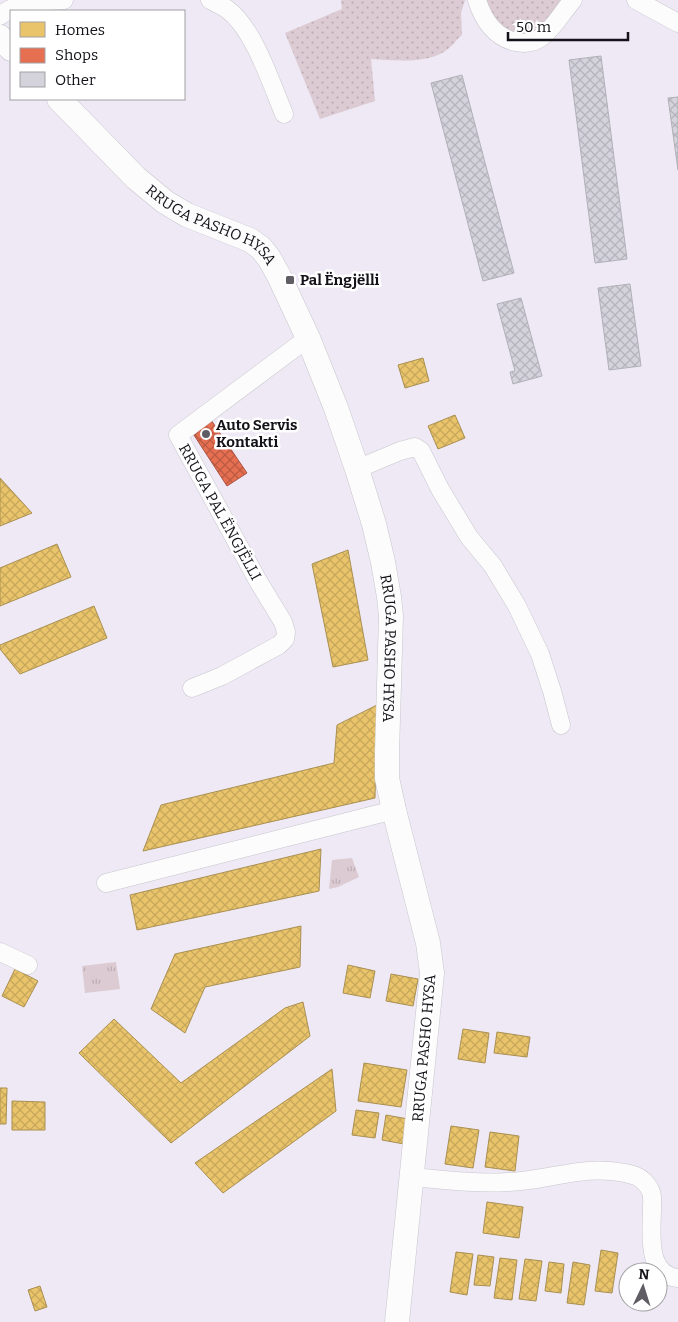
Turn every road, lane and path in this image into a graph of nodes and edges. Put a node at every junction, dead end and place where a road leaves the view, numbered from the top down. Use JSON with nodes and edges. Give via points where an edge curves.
{"nodes":[{"id":1,"x":64,"y":0,"type":"edge"},
{"id":2,"x":210,"y":0,"type":"edge"},
{"id":3,"x":477,"y":0,"type":"edge"},
{"id":4,"x":573,"y":0,"type":"edge"},
{"id":5,"x":636,"y":0,"type":"edge"},
{"id":6,"x":0,"y":16,"type":"edge"},
{"id":7,"x":678,"y":23,"type":"edge"},
{"id":8,"x":0,"y":37,"type":"edge"},
{"id":9,"x":10,"y":48,"type":"edge"},
{"id":10,"x":60,"y":100,"type":"edge"},
{"id":11,"x":284,"y":114,"type":"dead end"},
{"id":12,"x":308,"y":338,"type":"junction"},
{"id":13,"x":356,"y":468,"type":"junction"},
{"id":14,"x":192,"y":688,"type":"dead end"},
{"id":15,"x":562,"y":725,"type":"dead end"},
{"id":16,"x":394,"y":810,"type":"junction"},
{"id":17,"x":106,"y":883,"type":"dead end"},
{"id":18,"x":0,"y":952,"type":"edge"},
{"id":19,"x":28,"y":965,"type":"dead end"},
{"id":20,"x":412,"y":1178,"type":"junction"},
{"id":21,"x":678,"y":1278,"type":"edge"},
{"id":22,"x":397,"y":1322,"type":"edge"}],
"edges":[{"from":1,"to":6,"type":"street","via":[[18,5]]},
{"from":2,"to":11,"type":"street","via":[[227,9],[242,24],[254,43]]},
{"from":3,"to":4,"type":"street","via":[[491,27],[503,37],[517,43],[530,43],[543,36]]},
{"from":5,"to":7,"type":"street"},
{"from":8,"to":9,"type":"main road"},
{"from":10,"to":12,"type":"main road","name":"RRUGA PASHO HYSA","via":[[136,178],[165,202],[261,248],[279,276]]},
{"from":12,"to":13,"type":"main road","name":"RRUGA PASHO HYSA"},
{"from":12,"to":14,"type":"street","name":"RRUGA PAL ËNGJËLLI","via":[[178,435],[286,632],[279,645],[222,676]]},
{"from":13,"to":15,"type":"street","via":[[400,450],[416,447],[421,451],[440,489],[517,606],[540,654]]},
{"from":13,"to":16,"type":"main road","name":"RRUGA PASHO HYSA","via":[[374,524],[390,597],[387,778]]},
{"from":16,"to":17,"type":"street"},
{"from":16,"to":20,"type":"main road","name":"RRUGA PASHO HYSA","via":[[428,943],[432,973]]},
{"from":18,"to":19,"type":"street"},
{"from":20,"to":21,"type":"street","via":[[510,1182],[556,1174],[611,1170],[637,1176],[652,1193],[652,1251],[657,1266],[670,1277]]},
{"from":20,"to":22,"type":"main road","name":"RRUGA PASHO HYSA"}]}
